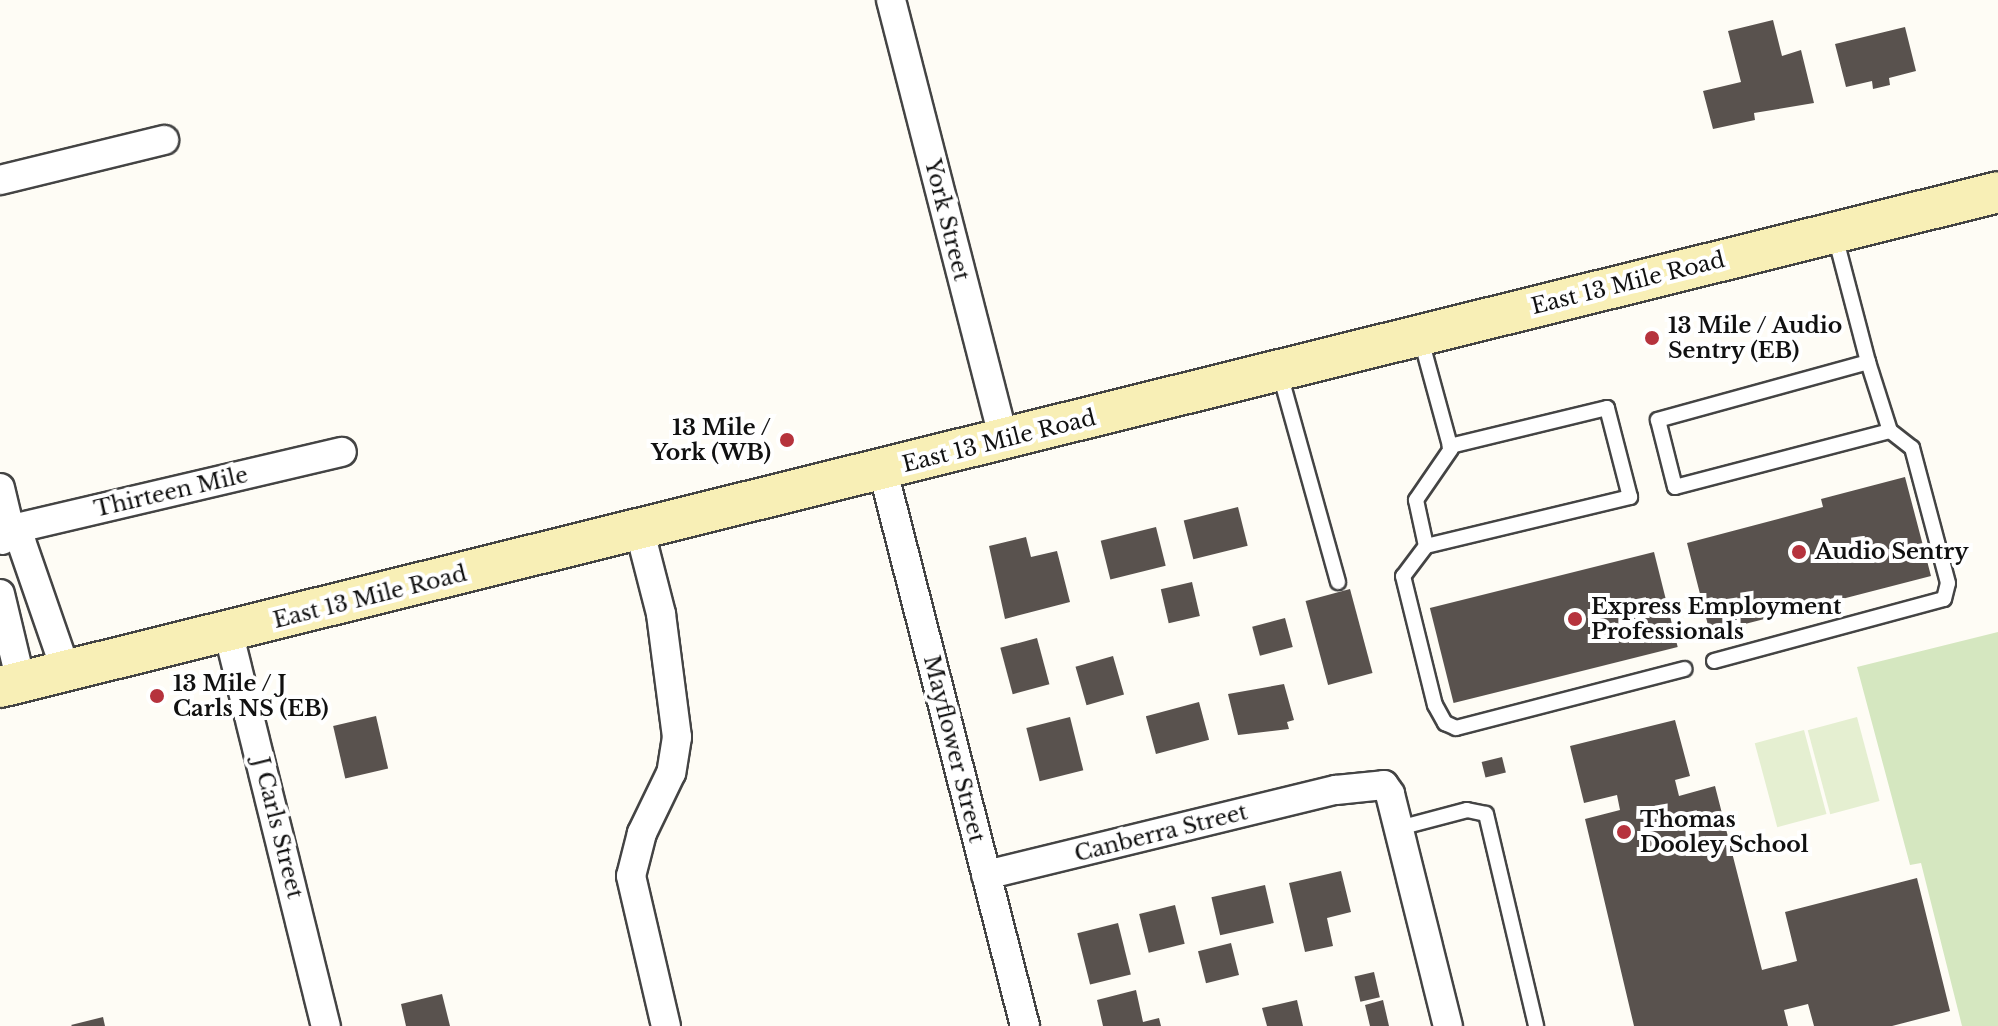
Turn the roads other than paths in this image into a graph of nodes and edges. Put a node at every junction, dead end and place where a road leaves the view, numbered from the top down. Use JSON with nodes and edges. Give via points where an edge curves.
{"nodes":[{"id":1,"x":891,"y":0,"type":"edge"},
{"id":2,"x":164,"y":140,"type":"dead end"},
{"id":3,"x":0,"y":180,"type":"edge"},
{"id":4,"x":1998,"y":192,"type":"edge"},
{"id":5,"x":1834,"y":232,"type":"junction"},
{"id":6,"x":1420,"y":335,"type":"junction"},
{"id":7,"x":1868,"y":362,"type":"junction"},
{"id":8,"x":1279,"y":371,"type":"junction"},
{"id":9,"x":1890,"y":431,"type":"junction"},
{"id":10,"x":1004,"y":440,"type":"junction"},
{"id":11,"x":1450,"y":446,"type":"junction"},
{"id":12,"x":342,"y":452,"type":"dead end"},
{"id":13,"x":883,"y":471,"type":"junction"},
{"id":14,"x":0,"y":488,"type":"edge"},
{"id":15,"x":640,"y":532,"type":"junction"},
{"id":16,"x":3,"y":535,"type":"edge"},
{"id":17,"x":1426,"y":546,"type":"junction"},
{"id":18,"x":1338,"y":582,"type":"dead end"},
{"id":19,"x":0,"y":594,"type":"edge"},
{"id":20,"x":228,"y":631,"type":"junction"},
{"id":21,"x":1714,"y":661,"type":"dead end"},
{"id":22,"x":1684,"y":669,"type":"dead end"},
{"id":23,"x":66,"y":671,"type":"junction"},
{"id":24,"x":10,"y":685,"type":"edge"},
{"id":25,"x":1399,"y":828,"type":"junction"},
{"id":26,"x":986,"y":875,"type":"junction"},
{"id":27,"x":326,"y":1026,"type":"edge"},
{"id":28,"x":666,"y":1026,"type":"edge"},
{"id":29,"x":1025,"y":1026,"type":"edge"},
{"id":30,"x":1448,"y":1026,"type":"edge"},
{"id":31,"x":1536,"y":1026,"type":"edge"}],
"edges":[{"from":1,"to":10,"type":"street","name":"York Street"},
{"from":2,"to":3,"type":"street"},
{"from":4,"to":5,"type":"main road","name":"East 13 Mile Road"},
{"from":5,"to":6,"type":"main road","name":"East 13 Mile Road"},
{"from":5,"to":7,"type":"lane"},
{"from":6,"to":8,"type":"main road","name":"East 13 Mile Road"},
{"from":6,"to":11,"type":"lane"},
{"from":7,"to":9,"type":"lane"},
{"from":7,"to":9,"type":"lane","via":[[1658,420],[1675,487]]},
{"from":8,"to":10,"type":"main road","name":"East 13 Mile Road"},
{"from":8,"to":18,"type":"lane"},
{"from":9,"to":21,"type":"lane","via":[[1912,448],[1948,583],[1944,599]]},
{"from":10,"to":13,"type":"main road","name":"East 13 Mile Road"},
{"from":11,"to":17,"type":"lane","via":[[1445,463],[1416,500]]},
{"from":11,"to":17,"type":"lane","via":[[1607,408],[1630,497]]},
{"from":12,"to":16,"type":"street","name":"Thirteen Mile"},
{"from":13,"to":15,"type":"main road","name":"East 13 Mile Road"},
{"from":13,"to":26,"type":"street","name":"Mayflower Street"},
{"from":14,"to":16,"type":"street"},
{"from":15,"to":20,"type":"main road","name":"East 13 Mile Road"},
{"from":15,"to":28,"type":"street","via":[[661,614],[677,737],[671,773],[642,833],[631,876]]},
{"from":16,"to":23,"type":"street","via":[[37,574]]},
{"from":17,"to":22,"type":"lane","via":[[1403,576],[1435,705],[1445,723],[1456,728]]},
{"from":19,"to":24,"type":"street"},
{"from":20,"to":23,"type":"main road","name":"East 13 Mile Road"},
{"from":20,"to":27,"type":"street","name":"J Carls Street"},
{"from":23,"to":24,"type":"main road","name":"East 13 Mile Road"},
{"from":25,"to":26,"type":"street","name":"Canberra Street","via":[[1384,785],[1336,790]]},
{"from":25,"to":30,"type":"street"},
{"from":25,"to":31,"type":"lane","via":[[1467,810],[1486,814]]},
{"from":26,"to":29,"type":"street","name":"Mayflower Street"}]}
